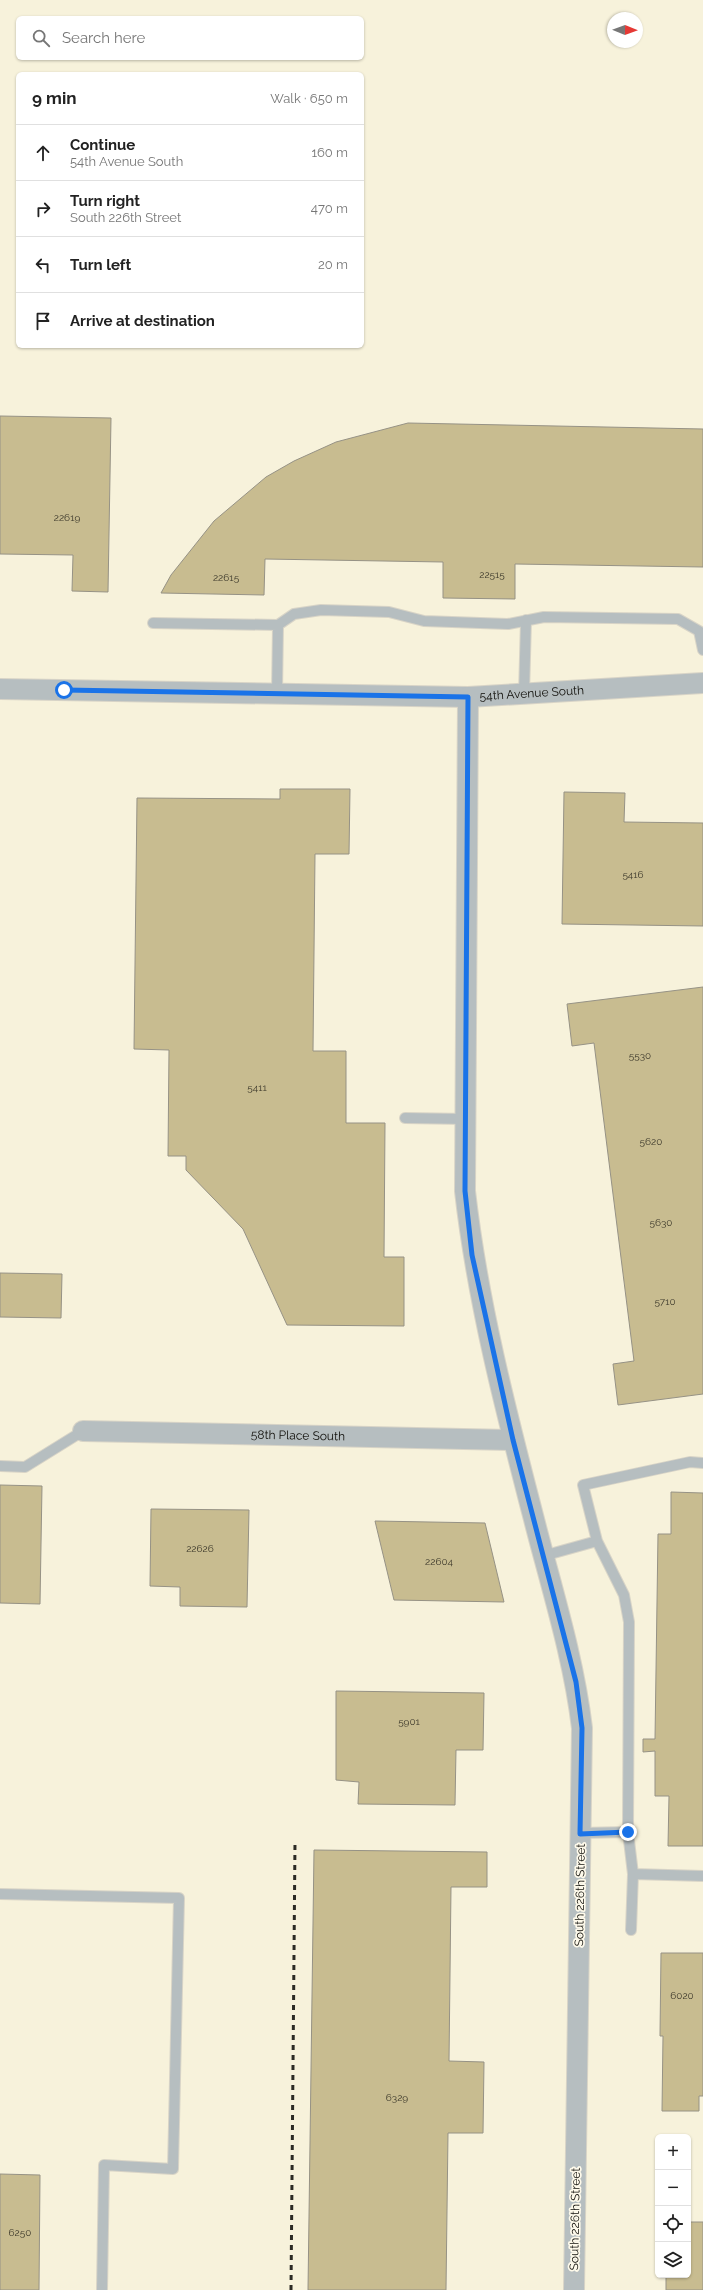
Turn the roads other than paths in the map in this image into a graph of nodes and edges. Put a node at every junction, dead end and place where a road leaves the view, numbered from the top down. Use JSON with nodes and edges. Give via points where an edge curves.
{"nodes":[{"id":1,"x":526,"y":620,"type":"junction"},
{"id":2,"x":153,"y":623,"type":"dead end"},
{"id":3,"x":278,"y":625,"type":"junction"},
{"id":4,"x":703,"y":650,"type":"edge"},
{"id":5,"x":703,"y":683,"type":"edge"},
{"id":6,"x":0,"y":689,"type":"edge"},
{"id":7,"x":277,"y":694,"type":"junction"},
{"id":8,"x":524,"y":694,"type":"junction"},
{"id":9,"x":468,"y":697,"type":"junction"},
{"id":10,"x":406,"y":1118,"type":"dead end"},
{"id":11,"x":466,"y":1119,"type":"junction"},
{"id":12,"x":83,"y":1431,"type":"joint"},
{"id":13,"x":513,"y":1440,"type":"junction"},
{"id":14,"x":703,"y":1463,"type":"edge"},
{"id":15,"x":0,"y":1466,"type":"edge"},
{"id":16,"x":596,"y":1541,"type":"junction"},
{"id":17,"x":543,"y":1556,"type":"junction"},
{"id":18,"x":628,"y":1832,"type":"junction"},
{"id":19,"x":580,"y":1834,"type":"junction"},
{"id":20,"x":633,"y":1874,"type":"junction"},
{"id":21,"x":703,"y":1876,"type":"edge"},
{"id":22,"x":0,"y":1894,"type":"edge"},
{"id":23,"x":631,"y":1930,"type":"dead end"},
{"id":24,"x":102,"y":2290,"type":"edge"},
{"id":25,"x":574,"y":2290,"type":"edge"}],
"edges":[{"from":1,"to":3,"type":"lane","via":[[508,624],[424,621],[389,612],[321,610],[294,614]]},
{"from":1,"to":4,"type":"lane","via":[[544,617],[678,619],[699,631]]},
{"from":1,"to":8,"type":"lane"},
{"from":2,"to":3,"type":"lane"},
{"from":3,"to":7,"type":"lane"},
{"from":5,"to":8,"type":"street","name":"54th Avenue South"},
{"from":6,"to":7,"type":"street","name":"54th Avenue South"},
{"from":7,"to":9,"type":"street","name":"54th Avenue South"},
{"from":8,"to":9,"type":"street","name":"54th Avenue South"},
{"from":9,"to":11,"type":"street","name":"South 226th Street"},
{"from":10,"to":11,"type":"lane"},
{"from":11,"to":13,"type":"street","name":"South 226th Street","via":[[465,1191],[472,1255]]},
{"from":12,"to":13,"type":"street","name":"58th Place South"},
{"from":12,"to":15,"type":"lane","via":[[25,1467]]},
{"from":13,"to":17,"type":"street","name":"South 226th Street"},
{"from":14,"to":16,"type":"lane","via":[[690,1462],[582,1486]]},
{"from":16,"to":17,"type":"lane"},
{"from":16,"to":18,"type":"lane","via":[[624,1595],[629,1622]]},
{"from":17,"to":19,"type":"street","name":"South 226th Street","via":[[576,1682],[582,1728]]},
{"from":18,"to":19,"type":"lane"},
{"from":18,"to":20,"type":"lane"},
{"from":19,"to":25,"type":"street","name":"South 226th Street"},
{"from":20,"to":21,"type":"lane"},
{"from":20,"to":23,"type":"lane"},
{"from":22,"to":24,"type":"lane","via":[[179,1898],[173,2169],[104,2165]]}]}
